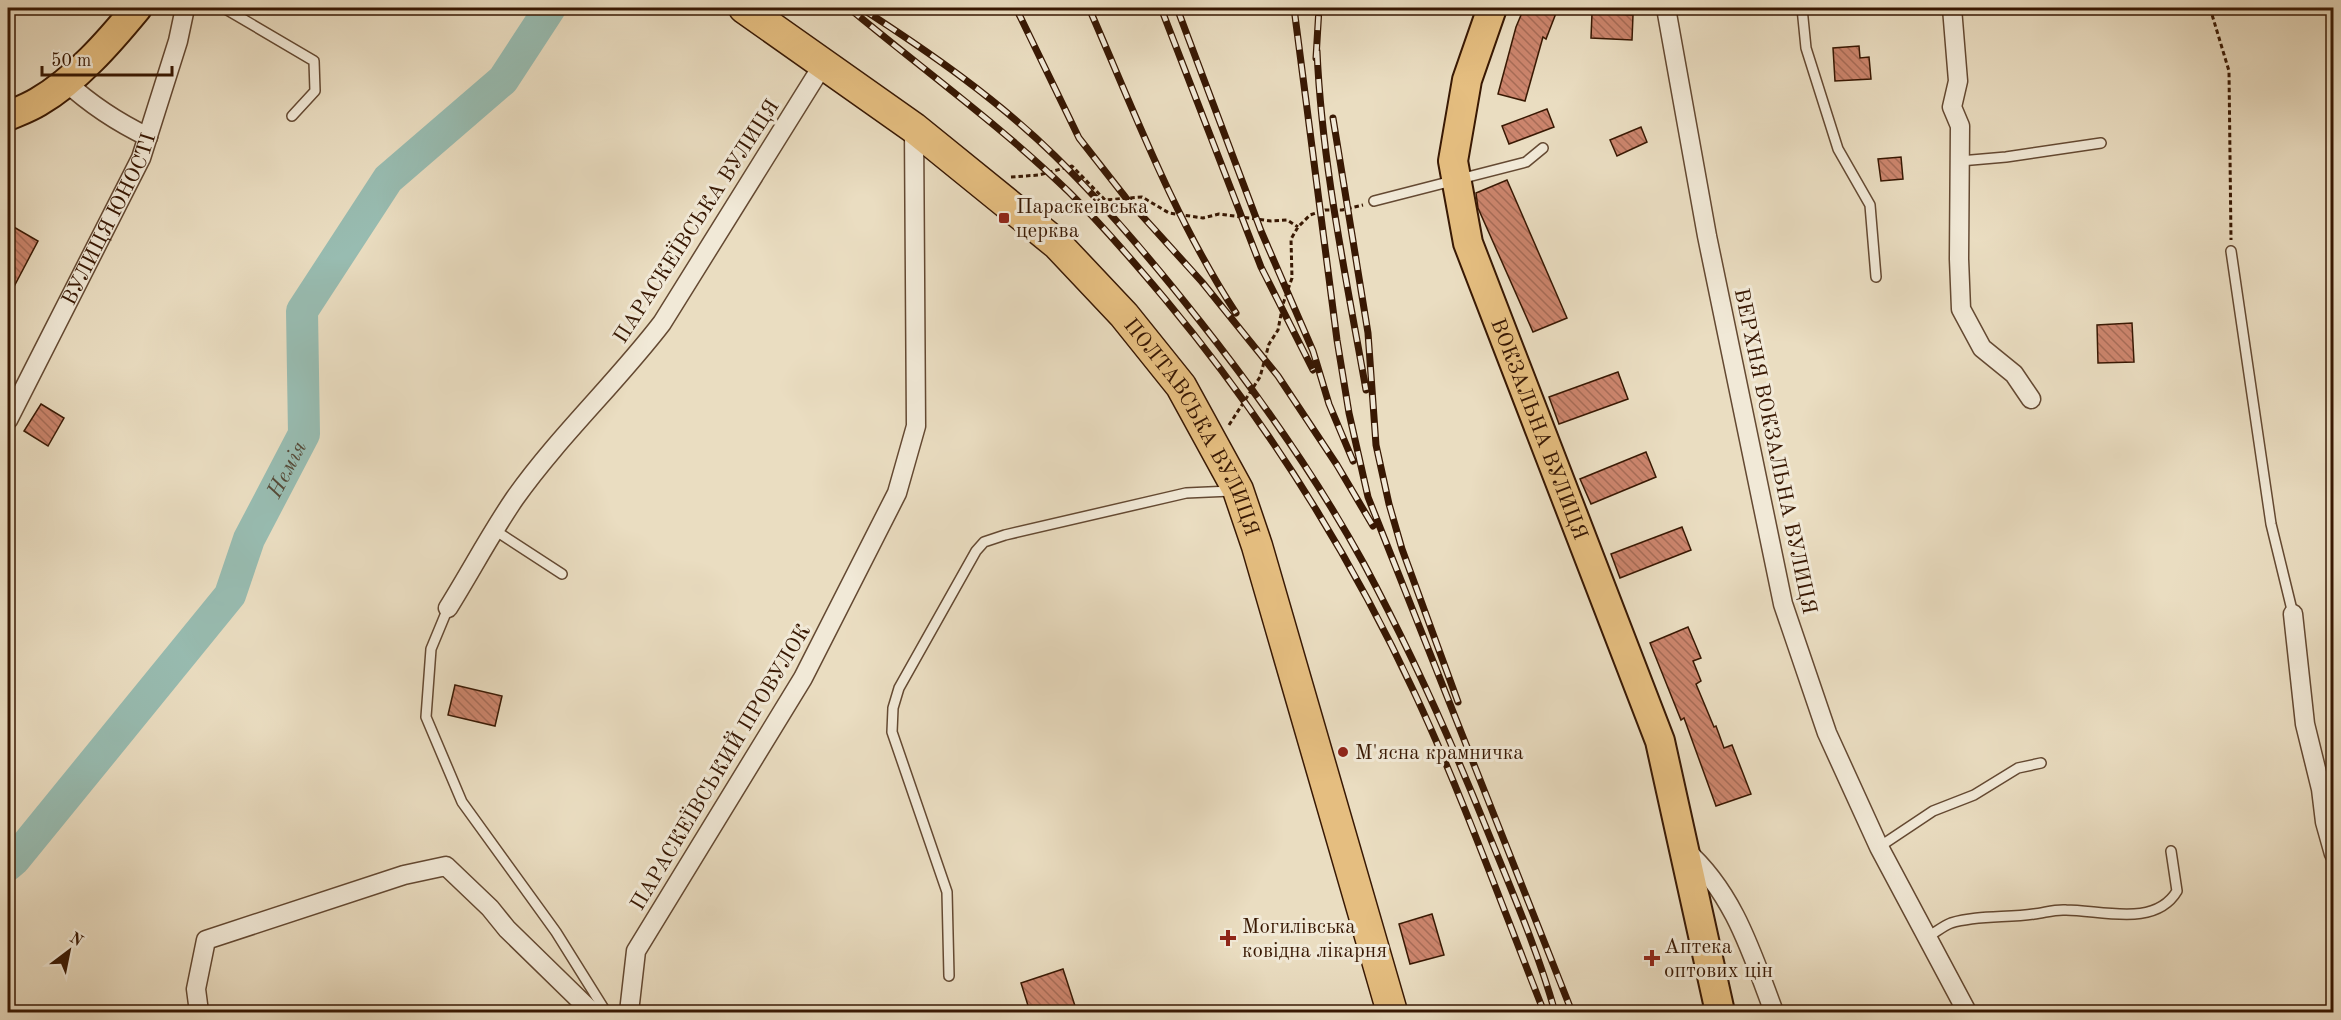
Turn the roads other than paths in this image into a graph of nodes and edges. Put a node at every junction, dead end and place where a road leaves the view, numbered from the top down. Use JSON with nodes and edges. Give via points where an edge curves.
{"nodes":[{"id":1,"x":137,"y":8,"type":"edge"},
{"id":2,"x":185,"y":8,"type":"edge"},
{"id":3,"x":224,"y":8,"type":"edge"},
{"id":4,"x":744,"y":8,"type":"edge"},
{"id":5,"x":1492,"y":8,"type":"edge"},
{"id":6,"x":1666,"y":8,"type":"edge"},
{"id":7,"x":1803,"y":8,"type":"edge"},
{"id":8,"x":1952,"y":8,"type":"edge"},
{"id":9,"x":824,"y":63,"type":"junction"},
{"id":10,"x":66,"y":82,"type":"junction"},
{"id":11,"x":8,"y":116,"type":"edge"},
{"id":12,"x":292,"y":116,"type":"dead end"},
{"id":13,"x":914,"y":128,"type":"junction"},
{"id":14,"x":147,"y":137,"type":"junction"},
{"id":15,"x":2101,"y":143,"type":"dead end"},
{"id":16,"x":1543,"y":148,"type":"dead end"},
{"id":17,"x":1960,"y":161,"type":"junction"},
{"id":18,"x":1456,"y":179,"type":"junction"},
{"id":19,"x":1374,"y":201,"type":"road end"},
{"id":20,"x":2231,"y":250,"type":"road end"},
{"id":21,"x":1876,"y":277,"type":"dead end"},
{"id":22,"x":2031,"y":399,"type":"dead end"},
{"id":23,"x":8,"y":420,"type":"edge"},
{"id":24,"x":1238,"y":490,"type":"junction"},
{"id":25,"x":495,"y":531,"type":"junction"},
{"id":26,"x":562,"y":574,"type":"dead end"},
{"id":27,"x":448,"y":608,"type":"joint"},
{"id":28,"x":2293,"y":614,"type":"joint"},
{"id":29,"x":2041,"y":763,"type":"dead end"},
{"id":30,"x":1682,"y":847,"type":"junction"},
{"id":31,"x":1880,"y":847,"type":"junction"},
{"id":32,"x":2171,"y":851,"type":"dead end"},
{"id":33,"x":2334,"y":854,"type":"edge"},
{"id":34,"x":1928,"y":937,"type":"junction"},
{"id":35,"x":949,"y":976,"type":"dead end"},
{"id":36,"x":199,"y":1012,"type":"edge"},
{"id":37,"x":592,"y":1012,"type":"edge"},
{"id":38,"x":606,"y":1012,"type":"edge"},
{"id":39,"x":629,"y":1012,"type":"edge"},
{"id":40,"x":1392,"y":1012,"type":"edge"},
{"id":41,"x":1720,"y":1012,"type":"edge"},
{"id":42,"x":1774,"y":1012,"type":"edge"},
{"id":43,"x":1967,"y":1012,"type":"edge"}],
"edges":[{"from":1,"to":10,"type":"main road"},
{"from":2,"to":14,"type":"street","name":"ВУЛИЦЯ ЮНОСТІ"},
{"from":3,"to":12,"type":"lane","via":[[314,61],[315,91]]},
{"from":4,"to":9,"type":"highway","name":"ПОЛТАВСЬКА ВУЛИЦЯ"},
{"from":5,"to":18,"type":"main road","name":"ВОКЗАЛЬНА ВУЛИЦЯ","via":[[1467,80],[1453,161]]},
{"from":6,"to":31,"type":"street","name":"ВЕРХНЯ ВОКЗАЛЬНА ВУЛИЦЯ","via":[[1707,236],[1783,604],[1827,733]]},
{"from":7,"to":21,"type":"lane","via":[[1806,48],[1838,149],[1870,205]]},
{"from":8,"to":17,"type":"street","via":[[1958,81],[1952,107],[1960,126]]},
{"from":9,"to":13,"type":"highway","name":"ПОЛТАВСЬКА ВУЛИЦЯ"},
{"from":9,"to":25,"type":"street","name":"ПАРАСКЕЇВСЬКА ВУЛИЦЯ","via":[[662,323],[522,489]]},
{"from":10,"to":11,"type":"main road","via":[[38,102]]},
{"from":10,"to":14,"type":"street","via":[[95,107]]},
{"from":13,"to":24,"type":"highway","name":"ПОЛТАВСЬКА ВУЛИЦЯ","via":[[1057,244],[1124,315],[1181,386]]},
{"from":13,"to":39,"type":"street","name":"ПАРАСКЕЇВСЬКИЙ ПРОВУЛОК","via":[[916,426],[897,493],[803,678],[636,951]]},
{"from":14,"to":23,"type":"street","name":"ВУЛИЦЯ ЮНОСТІ","via":[[141,158]]},
{"from":15,"to":17,"type":"lane"},
{"from":16,"to":18,"type":"lane","via":[[1526,162]]},
{"from":17,"to":22,"type":"street","via":[[1961,309],[1982,348],[2013,374]]},
{"from":18,"to":19,"type":"lane"},
{"from":18,"to":30,"type":"main road","name":"ВОКЗАЛЬНА ВУЛИЦЯ","via":[[1468,243],[1660,741]]},
{"from":20,"to":28,"type":"lane","via":[[2271,524]]},
{"from":24,"to":35,"type":"lane","via":[[1186,493],[1028,529],[984,542],[976,551],[899,688],[893,708],[892,732],[947,892]]},
{"from":24,"to":40,"type":"highway","name":"ПОЛТАВСЬКА ВУЛИЦЯ"},
{"from":25,"to":26,"type":"lane"},
{"from":25,"to":27,"type":"street","name":"ПАРАСКЕЇВСЬКА ВУЛИЦЯ"},
{"from":27,"to":38,"type":"lane","name":"ПАРАСКЕЇВСЬКА ВУЛИЦЯ","via":[[431,649],[426,717],[462,802],[556,933]]},
{"from":28,"to":33,"type":"street","via":[[2305,724]]},
{"from":29,"to":31,"type":"lane","via":[[2018,768],[1974,795],[1934,811]]},
{"from":30,"to":41,"type":"main road","name":"ВОКЗАЛЬНА ВУЛИЦЯ"},
{"from":30,"to":42,"type":"street","via":[[1705,868],[1740,924]]},
{"from":31,"to":34,"type":"street","name":"ВЕРХНЯ ВОКЗАЛЬНА ВУЛИЦЯ"},
{"from":32,"to":34,"type":"lane","via":[[2177,891],[2161,908],[2142,913],[2064,909],[1993,917],[1950,923]]},
{"from":34,"to":43,"type":"street","name":"ВЕРХНЯ ВОКЗАЛЬНА ВУЛИЦЯ"},
{"from":36,"to":37,"type":"street","via":[[196,989],[206,940],[404,875],[446,866]]}]}
